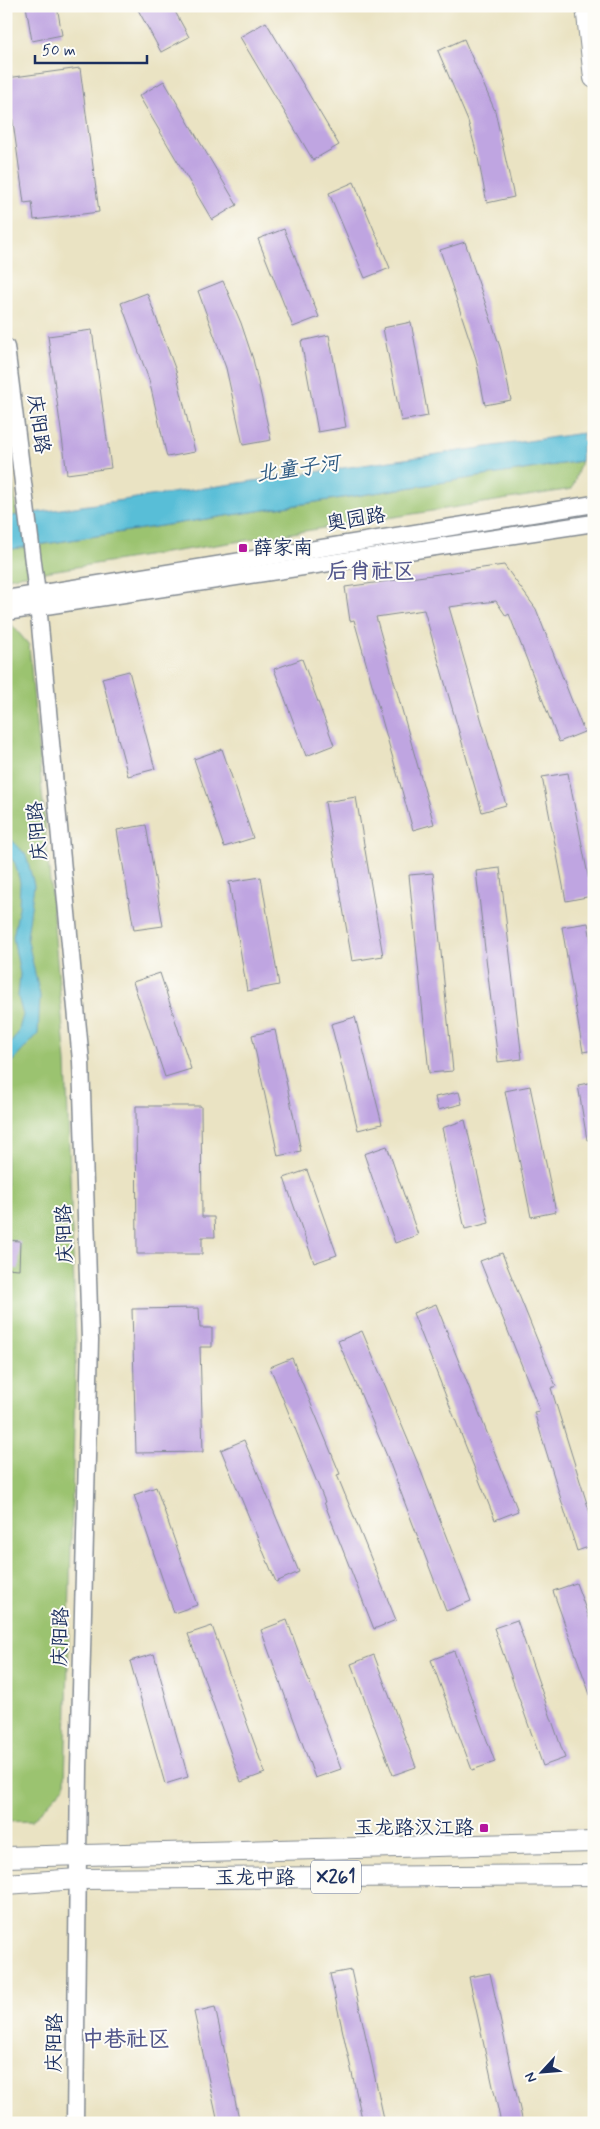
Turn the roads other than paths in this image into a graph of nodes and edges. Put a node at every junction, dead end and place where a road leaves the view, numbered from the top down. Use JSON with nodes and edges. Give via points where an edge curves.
{"nodes":[{"id":1,"x":586,"y":6,"type":"edge"},
{"id":2,"x":594,"y":78,"type":"edge"},
{"id":3,"x":6,"y":347,"type":"edge"},
{"id":4,"x":594,"y":504,"type":"edge"},
{"id":5,"x":594,"y":524,"type":"edge"},
{"id":6,"x":6,"y":599,"type":"edge"},
{"id":7,"x":38,"y":600,"type":"junction"},
{"id":8,"x":6,"y":612,"type":"edge"},
{"id":9,"x":594,"y":1842,"type":"edge"},
{"id":10,"x":78,"y":1854,"type":"junction"},
{"id":11,"x":6,"y":1857,"type":"edge"},
{"id":12,"x":589,"y":1876,"type":"edge"},
{"id":13,"x":78,"y":1879,"type":"junction"},
{"id":14,"x":6,"y":1884,"type":"edge"},
{"id":15,"x":75,"y":2123,"type":"edge"}],
"edges":[{"from":1,"to":2,"type":"main road"},
{"from":3,"to":7,"type":"street","name":"庆阳路"},
{"from":4,"to":7,"type":"street","name":"奥园路"},
{"from":5,"to":7,"type":"street","name":"奥园路"},
{"from":6,"to":7,"type":"street","name":"奥园路"},
{"from":7,"to":8,"type":"street","name":"奥园路"},
{"from":7,"to":10,"type":"street","name":"庆阳路","via":[[81,1061],[90,1340]]},
{"from":9,"to":10,"type":"main road","name":"玉龙中路","number":"X261"},
{"from":10,"to":11,"type":"main road","name":"玉龙中路","number":"X261"},
{"from":10,"to":13,"type":"street","name":"庆阳路"},
{"from":12,"to":13,"type":"main road","name":"玉龙中路","number":"X261"},
{"from":13,"to":14,"type":"main road","name":"玉龙中路","number":"X261"},
{"from":13,"to":15,"type":"street","name":"庆阳路"}]}
